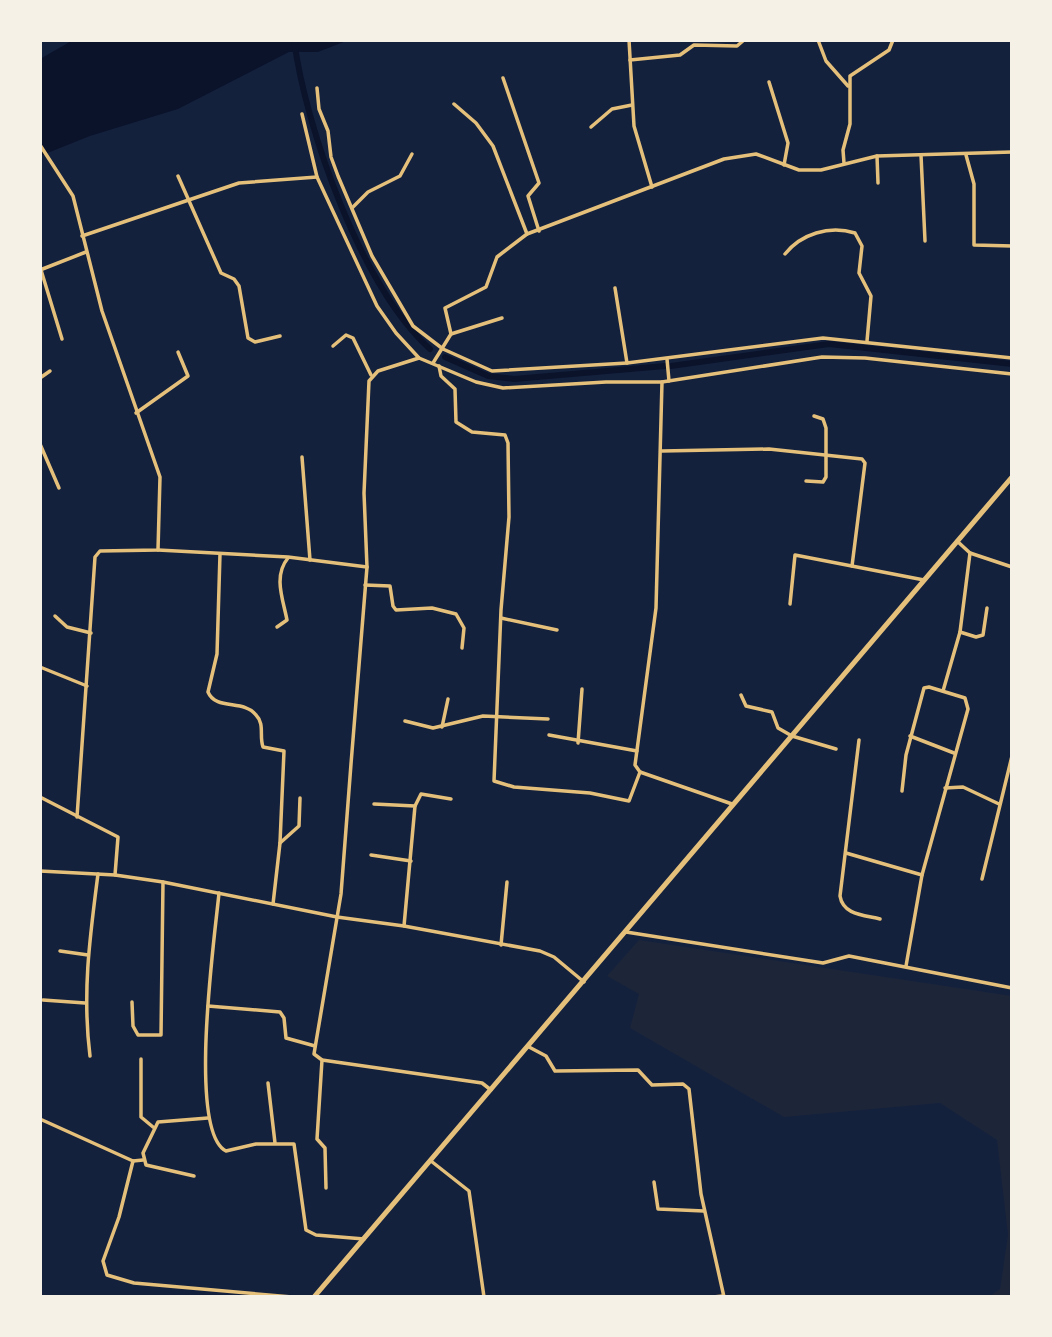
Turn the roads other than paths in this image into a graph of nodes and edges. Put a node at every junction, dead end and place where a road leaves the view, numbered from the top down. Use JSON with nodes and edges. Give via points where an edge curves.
{"nodes":[{"id":1,"x":629,"y":40,"type":"edge"},
{"id":2,"x":744,"y":40,"type":"edge"},
{"id":3,"x":818,"y":40,"type":"edge"},
{"id":4,"x":893,"y":40,"type":"edge"},
{"id":5,"x":629,"y":60,"type":"junction"},
{"id":6,"x":503,"y":78,"type":"dead end"},
{"id":7,"x":769,"y":82,"type":"dead end"},
{"id":8,"x":848,"y":86,"type":"junction"},
{"id":9,"x":317,"y":88,"type":"dead end"},
{"id":10,"x":454,"y":104,"type":"dead end"},
{"id":11,"x":632,"y":105,"type":"junction"},
{"id":12,"x":302,"y":114,"type":"dead end"},
{"id":13,"x":591,"y":127,"type":"dead end"},
{"id":14,"x":40,"y":145,"type":"edge"},
{"id":15,"x":1012,"y":152,"type":"edge"},
{"id":16,"x":412,"y":154,"type":"dead end"},
{"id":17,"x":921,"y":155,"type":"junction"},
{"id":18,"x":966,"y":155,"type":"junction"},
{"id":19,"x":877,"y":156,"type":"junction"},
{"id":20,"x":844,"y":163,"type":"junction"},
{"id":21,"x":784,"y":165,"type":"junction"},
{"id":22,"x":178,"y":176,"type":"dead end"},
{"id":23,"x":317,"y":177,"type":"junction"},
{"id":24,"x":878,"y":183,"type":"dead end"},
{"id":25,"x":652,"y":187,"type":"junction"},
{"id":26,"x":190,"y":200,"type":"junction"},
{"id":27,"x":352,"y":208,"type":"junction"},
{"id":28,"x":539,"y":231,"type":"junction"},
{"id":29,"x":527,"y":234,"type":"junction"},
{"id":30,"x":82,"y":236,"type":"junction"},
{"id":31,"x":925,"y":241,"type":"dead end"},
{"id":32,"x":1012,"y":246,"type":"edge"},
{"id":33,"x":86,"y":252,"type":"junction"},
{"id":34,"x":785,"y":254,"type":"dead end"},
{"id":35,"x":40,"y":270,"type":"edge"},
{"id":36,"x":615,"y":288,"type":"dead end"},
{"id":37,"x":502,"y":318,"type":"dead end"},
{"id":38,"x":451,"y":334,"type":"junction"},
{"id":39,"x":280,"y":336,"type":"dead end"},
{"id":40,"x":62,"y":339,"type":"dead end"},
{"id":41,"x":867,"y":341,"type":"junction"},
{"id":42,"x":333,"y":346,"type":"dead end"},
{"id":43,"x":443,"y":349,"type":"junction"},
{"id":44,"x":178,"y":352,"type":"dead end"},
{"id":45,"x":419,"y":358,"type":"junction"},
{"id":46,"x":667,"y":358,"type":"junction"},
{"id":47,"x":1012,"y":358,"type":"edge"},
{"id":48,"x":433,"y":363,"type":"junction"},
{"id":49,"x":627,"y":363,"type":"junction"},
{"id":50,"x":439,"y":366,"type":"junction"},
{"id":51,"x":50,"y":370,"type":"dead end"},
{"id":52,"x":1012,"y":374,"type":"edge"},
{"id":53,"x":371,"y":375,"type":"junction"},
{"id":54,"x":40,"y":378,"type":"edge"},
{"id":55,"x":669,"y":381,"type":"junction"},
{"id":56,"x":662,"y":382,"type":"junction"},
{"id":57,"x":136,"y":413,"type":"junction"},
{"id":58,"x":814,"y":416,"type":"dead end"},
{"id":59,"x":40,"y":444,"type":"edge"},
{"id":60,"x":661,"y":451,"type":"junction"},
{"id":61,"x":827,"y":456,"type":"junction"},
{"id":62,"x":302,"y":457,"type":"dead end"},
{"id":63,"x":1012,"y":477,"type":"edge"},
{"id":64,"x":806,"y":481,"type":"dead end"},
{"id":65,"x":1009,"y":484,"type":"edge"},
{"id":66,"x":59,"y":488,"type":"dead end"},
{"id":67,"x":957,"y":541,"type":"junction"},
{"id":68,"x":158,"y":550,"type":"junction"},
{"id":69,"x":971,"y":553,"type":"junction"},
{"id":70,"x":220,"y":554,"type":"junction"},
{"id":71,"x":288,"y":557,"type":"junction"},
{"id":72,"x":310,"y":560,"type":"junction"},
{"id":73,"x":852,"y":566,"type":"junction"},
{"id":74,"x":367,"y":567,"type":"junction"},
{"id":75,"x":1012,"y":567,"type":"edge"},
{"id":76,"x":925,"y":580,"type":"junction"},
{"id":77,"x":365,"y":584,"type":"junction"},
{"id":78,"x":790,"y":604,"type":"dead end"},
{"id":79,"x":987,"y":608,"type":"dead end"},
{"id":80,"x":55,"y":617,"type":"dead end"},
{"id":81,"x":500,"y":618,"type":"junction"},
{"id":82,"x":277,"y":627,"type":"dead end"},
{"id":83,"x":557,"y":630,"type":"dead end"},
{"id":84,"x":960,"y":632,"type":"junction"},
{"id":85,"x":90,"y":633,"type":"junction"},
{"id":86,"x":462,"y":648,"type":"dead end"},
{"id":87,"x":40,"y":667,"type":"edge"},
{"id":88,"x":87,"y":687,"type":"junction"},
{"id":89,"x":583,"y":689,"type":"dead end"},
{"id":90,"x":943,"y":691,"type":"junction"},
{"id":91,"x":741,"y":695,"type":"dead end"},
{"id":92,"x":448,"y":699,"type":"dead end"},
{"id":93,"x":497,"y":716,"type":"junction"},
{"id":94,"x":548,"y":719,"type":"dead end"},
{"id":95,"x":405,"y":721,"type":"dead end"},
{"id":96,"x":442,"y":727,"type":"junction"},
{"id":97,"x":549,"y":735,"type":"dead end"},
{"id":98,"x":792,"y":736,"type":"junction"},
{"id":99,"x":910,"y":736,"type":"junction"},
{"id":100,"x":859,"y":740,"type":"dead end"},
{"id":101,"x":578,"y":743,"type":"junction"},
{"id":102,"x":836,"y":749,"type":"dead end"},
{"id":103,"x":637,"y":751,"type":"junction"},
{"id":104,"x":954,"y":754,"type":"junction"},
{"id":105,"x":1012,"y":756,"type":"edge"},
{"id":106,"x":640,"y":772,"type":"junction"},
{"id":107,"x":945,"y":788,"type":"junction"},
{"id":108,"x":902,"y":790,"type":"dead end"},
{"id":109,"x":40,"y":797,"type":"edge"},
{"id":110,"x":300,"y":798,"type":"dead end"},
{"id":111,"x":451,"y":799,"type":"dead end"},
{"id":112,"x":374,"y":804,"type":"dead end"},
{"id":113,"x":999,"y":804,"type":"junction"},
{"id":114,"x":734,"y":805,"type":"junction"},
{"id":115,"x":415,"y":806,"type":"junction"},
{"id":116,"x":77,"y":817,"type":"junction"},
{"id":117,"x":281,"y":843,"type":"junction"},
{"id":118,"x":846,"y":853,"type":"junction"},
{"id":119,"x":371,"y":855,"type":"dead end"},
{"id":120,"x":411,"y":861,"type":"junction"},
{"id":121,"x":40,"y":872,"type":"edge"},
{"id":122,"x":98,"y":873,"type":"junction"},
{"id":123,"x":116,"y":875,"type":"junction"},
{"id":124,"x":922,"y":876,"type":"junction"},
{"id":125,"x":982,"y":879,"type":"dead end"},
{"id":126,"x":163,"y":882,"type":"junction"},
{"id":127,"x":507,"y":882,"type":"dead end"},
{"id":128,"x":219,"y":892,"type":"junction"},
{"id":129,"x":272,"y":904,"type":"junction"},
{"id":130,"x":337,"y":917,"type":"junction"},
{"id":131,"x":880,"y":919,"type":"dead end"},
{"id":132,"x":404,"y":926,"type":"junction"},
{"id":133,"x":626,"y":932,"type":"junction"},
{"id":134,"x":501,"y":945,"type":"junction"},
{"id":135,"x":60,"y":951,"type":"dead end"},
{"id":136,"x":88,"y":955,"type":"junction"},
{"id":137,"x":906,"y":966,"type":"junction"},
{"id":138,"x":584,"y":982,"type":"junction"},
{"id":139,"x":1012,"y":988,"type":"edge"},
{"id":140,"x":43,"y":1000,"type":"dead end"},
{"id":141,"x":132,"y":1002,"type":"dead end"},
{"id":142,"x":85,"y":1003,"type":"junction"},
{"id":143,"x":208,"y":1006,"type":"junction"},
{"id":144,"x":315,"y":1046,"type":"junction"},
{"id":145,"x":529,"y":1047,"type":"junction"},
{"id":146,"x":90,"y":1056,"type":"dead end"},
{"id":147,"x":141,"y":1059,"type":"dead end"},
{"id":148,"x":322,"y":1060,"type":"junction"},
{"id":149,"x":268,"y":1083,"type":"dead end"},
{"id":150,"x":492,"y":1090,"type":"junction"},
{"id":151,"x":209,"y":1118,"type":"junction"},
{"id":152,"x":40,"y":1119,"type":"edge"},
{"id":153,"x":153,"y":1128,"type":"junction"},
{"id":154,"x":275,"y":1143,"type":"junction"},
{"id":155,"x":142,"y":1160,"type":"junction"},
{"id":156,"x":133,"y":1161,"type":"junction"},
{"id":157,"x":431,"y":1161,"type":"junction"},
{"id":158,"x":194,"y":1176,"type":"dead end"},
{"id":159,"x":654,"y":1182,"type":"dead end"},
{"id":160,"x":326,"y":1188,"type":"dead end"},
{"id":161,"x":704,"y":1212,"type":"junction"},
{"id":162,"x":364,"y":1239,"type":"junction"},
{"id":163,"x":196,"y":1288,"type":"junction"},
{"id":164,"x":724,"y":1296,"type":"edge"},
{"id":165,"x":195,"y":1297,"type":"edge"},
{"id":166,"x":292,"y":1297,"type":"edge"},
{"id":167,"x":314,"y":1297,"type":"edge"},
{"id":168,"x":484,"y":1297,"type":"edge"},
{"id":169,"x":577,"y":1297,"type":"edge"},
{"id":170,"x":662,"y":1297,"type":"edge"},
{"id":171,"x":713,"y":1297,"type":"edge"}],
"edges":[{"from":1,"to":5,"type":"street"},
{"from":2,"to":5,"type":"street","via":[[737,46],[694,45],[680,55]]},
{"from":3,"to":8,"type":"street","via":[[826,61]]},
{"from":4,"to":8,"type":"street","via":[[889,50],[849,76]]},
{"from":5,"to":11,"type":"street"},
{"from":6,"to":28,"type":"street","via":[[539,183],[528,196]]},
{"from":7,"to":21,"type":"street","via":[[788,143]]},
{"from":8,"to":20,"type":"street","via":[[850,124],[842,150]]},
{"from":9,"to":27,"type":"street","via":[[331,157]]},
{"from":10,"to":29,"type":"street","via":[[494,146]]},
{"from":11,"to":13,"type":"street","via":[[612,109]]},
{"from":11,"to":25,"type":"street"},
{"from":12,"to":23,"type":"street"},
{"from":14,"to":30,"type":"street","via":[[73,196]]},
{"from":15,"to":18,"type":"street"},
{"from":16,"to":27,"type":"street","via":[[400,176],[368,192]]},
{"from":17,"to":18,"type":"street"},
{"from":17,"to":19,"type":"street"},
{"from":17,"to":31,"type":"street"},
{"from":18,"to":32,"type":"street","via":[[974,184],[974,245]]},
{"from":19,"to":20,"type":"street"},
{"from":19,"to":24,"type":"street"},
{"from":20,"to":21,"type":"street","via":[[821,170]]},
{"from":21,"to":25,"type":"street","via":[[768,156],[743,155]]},
{"from":22,"to":26,"type":"street"},
{"from":23,"to":26,"type":"street","via":[[254,180]]},
{"from":23,"to":45,"type":"street","via":[[377,306]]},
{"from":25,"to":28,"type":"street"},
{"from":26,"to":30,"type":"street"},
{"from":26,"to":39,"type":"street","via":[[220,273],[239,286],[248,338],[253,342]]},
{"from":27,"to":43,"type":"street","via":[[372,256],[413,326]]},
{"from":28,"to":29,"type":"street"},
{"from":29,"to":38,"type":"street","via":[[497,257],[486,288],[445,308]]},
{"from":30,"to":33,"type":"street"},
{"from":33,"to":35,"type":"street"},
{"from":33,"to":57,"type":"street"},
{"from":34,"to":41,"type":"street","via":[[800,237],[820,232],[855,233],[862,246],[859,274],[871,296]]},
{"from":35,"to":40,"type":"street"},
{"from":36,"to":49,"type":"street"},
{"from":37,"to":38,"type":"street"},
{"from":38,"to":43,"type":"street"},
{"from":41,"to":46,"type":"street","via":[[823,338]]},
{"from":41,"to":47,"type":"street"},
{"from":42,"to":53,"type":"street","via":[[346,335],[353,338]]},
{"from":43,"to":48,"type":"street"},
{"from":43,"to":49,"type":"street","via":[[492,371]]},
{"from":44,"to":57,"type":"street","via":[[188,376]]},
{"from":45,"to":48,"type":"street"},
{"from":45,"to":53,"type":"street"},
{"from":46,"to":49,"type":"street"},
{"from":46,"to":55,"type":"street"},
{"from":48,"to":50,"type":"street"},
{"from":50,"to":56,"type":"street","via":[[503,388]]},
{"from":50,"to":81,"type":"street","via":[[441,376],[455,390],[456,422],[472,432],[507,437],[509,517]]},
{"from":51,"to":54,"type":"street"},
{"from":52,"to":55,"type":"street","via":[[822,357]]},
{"from":53,"to":74,"type":"street","via":[[365,450]]},
{"from":55,"to":56,"type":"street"},
{"from":56,"to":60,"type":"street"},
{"from":57,"to":68,"type":"street","via":[[160,477]]},
{"from":58,"to":61,"type":"street","via":[[825,423]]},
{"from":59,"to":66,"type":"street"},
{"from":60,"to":61,"type":"street","via":[[769,449]]},
{"from":60,"to":103,"type":"street","via":[[656,608]]},
{"from":61,"to":64,"type":"street","via":[[826,479]]},
{"from":61,"to":73,"type":"street","via":[[865,463]]},
{"from":62,"to":72,"type":"street"},
{"from":63,"to":65,"type":"main road"},
{"from":65,"to":67,"type":"main road"},
{"from":67,"to":69,"type":"street"},
{"from":67,"to":76,"type":"main road"},
{"from":68,"to":70,"type":"street"},
{"from":68,"to":85,"type":"street","via":[[97,552]]},
{"from":69,"to":75,"type":"street"},
{"from":69,"to":84,"type":"street"},
{"from":70,"to":71,"type":"street"},
{"from":70,"to":117,"type":"street","via":[[218,654],[208,692],[222,704],[250,709],[259,718],[264,747],[284,751]]},
{"from":71,"to":72,"type":"street"},
{"from":71,"to":82,"type":"street","via":[[279,578],[288,620]]},
{"from":72,"to":74,"type":"street"},
{"from":73,"to":76,"type":"street"},
{"from":73,"to":78,"type":"street","via":[[796,555]]},
{"from":74,"to":77,"type":"street"},
{"from":76,"to":98,"type":"main road"},
{"from":77,"to":86,"type":"street","via":[[390,586],[396,610],[432,608],[456,614],[464,628]]},
{"from":77,"to":130,"type":"street"},
{"from":79,"to":84,"type":"street","via":[[983,635]]},
{"from":80,"to":85,"type":"street","via":[[67,627]]},
{"from":81,"to":83,"type":"street"},
{"from":81,"to":93,"type":"street"},
{"from":84,"to":90,"type":"street"},
{"from":85,"to":88,"type":"street"},
{"from":87,"to":88,"type":"street"},
{"from":88,"to":116,"type":"street"},
{"from":89,"to":101,"type":"street"},
{"from":90,"to":99,"type":"street","via":[[924,688]]},
{"from":90,"to":104,"type":"street","via":[[968,702]]},
{"from":91,"to":98,"type":"street","via":[[746,706],[772,712],[778,728]]},
{"from":92,"to":96,"type":"street"},
{"from":93,"to":94,"type":"street"},
{"from":93,"to":96,"type":"street","via":[[476,716]]},
{"from":93,"to":106,"type":"street","via":[[494,781],[499,784],[629,801]]},
{"from":95,"to":96,"type":"street"},
{"from":97,"to":101,"type":"street"},
{"from":98,"to":102,"type":"street"},
{"from":98,"to":114,"type":"main road"},
{"from":99,"to":104,"type":"street"},
{"from":99,"to":108,"type":"street"},
{"from":100,"to":118,"type":"street"},
{"from":101,"to":103,"type":"street"},
{"from":103,"to":106,"type":"street","via":[[635,765]]},
{"from":104,"to":107,"type":"street"},
{"from":105,"to":113,"type":"street"},
{"from":106,"to":114,"type":"street"},
{"from":107,"to":113,"type":"street","via":[[963,787]]},
{"from":107,"to":124,"type":"street"},
{"from":109,"to":116,"type":"street"},
{"from":110,"to":117,"type":"street","via":[[299,826]]},
{"from":111,"to":115,"type":"street","via":[[422,794]]},
{"from":112,"to":115,"type":"street"},
{"from":113,"to":125,"type":"street"},
{"from":114,"to":133,"type":"main road"},
{"from":115,"to":120,"type":"street"},
{"from":116,"to":123,"type":"street","via":[[118,837]]},
{"from":117,"to":129,"type":"street"},
{"from":118,"to":124,"type":"street"},
{"from":118,"to":131,"type":"street","via":[[841,904],[849,911]]},
{"from":119,"to":120,"type":"street"},
{"from":120,"to":132,"type":"street"},
{"from":121,"to":122,"type":"street"},
{"from":122,"to":123,"type":"street"},
{"from":122,"to":136,"type":"street"},
{"from":123,"to":126,"type":"street"},
{"from":124,"to":137,"type":"street"},
{"from":126,"to":128,"type":"street"},
{"from":126,"to":141,"type":"street","via":[[159,1036],[135,1032]]},
{"from":127,"to":134,"type":"street"},
{"from":128,"to":129,"type":"street"},
{"from":128,"to":143,"type":"street"},
{"from":129,"to":130,"type":"street"},
{"from":130,"to":132,"type":"street"},
{"from":130,"to":144,"type":"street"},
{"from":132,"to":134,"type":"street"},
{"from":133,"to":137,"type":"street","via":[[823,963],[843,956]]},
{"from":133,"to":138,"type":"main road"},
{"from":134,"to":138,"type":"street","via":[[550,955]]},
{"from":135,"to":136,"type":"street"},
{"from":136,"to":142,"type":"street"},
{"from":137,"to":139,"type":"street"},
{"from":138,"to":145,"type":"main road"},
{"from":140,"to":142,"type":"street"},
{"from":142,"to":146,"type":"street"},
{"from":143,"to":144,"type":"street","via":[[280,1012],[286,1038]]},
{"from":143,"to":151,"type":"street","via":[[205,1077]]},
{"from":144,"to":148,"type":"street","via":[[316,1057]]},
{"from":145,"to":150,"type":"main road"},
{"from":145,"to":161,"type":"street","via":[[546,1056],[558,1072],[638,1070],[652,1086],[683,1084],[690,1089]]},
{"from":147,"to":153,"type":"street","via":[[141,1117]]},
{"from":148,"to":150,"type":"street","via":[[482,1083]]},
{"from":148,"to":160,"type":"street","via":[[317,1139],[325,1148]]},
{"from":149,"to":154,"type":"street"},
{"from":150,"to":157,"type":"main road"},
{"from":151,"to":153,"type":"street","via":[[165,1120]]},
{"from":151,"to":154,"type":"street","via":[[223,1150]]},
{"from":152,"to":156,"type":"street"},
{"from":153,"to":155,"type":"street"},
{"from":154,"to":162,"type":"street","via":[[296,1146],[308,1233]]},
{"from":155,"to":156,"type":"street"},
{"from":155,"to":158,"type":"street","via":[[149,1166]]},
{"from":156,"to":163,"type":"street","via":[[103,1261],[104,1272],[134,1283]]},
{"from":157,"to":162,"type":"main road"},
{"from":157,"to":168,"type":"street","via":[[469,1191]]},
{"from":159,"to":161,"type":"street","via":[[658,1209]]},
{"from":161,"to":164,"type":"street"},
{"from":162,"to":167,"type":"main road"},
{"from":163,"to":165,"type":"street"},
{"from":163,"to":166,"type":"street"},
{"from":164,"to":171,"type":"street"},
{"from":169,"to":170,"type":"street"}]}
